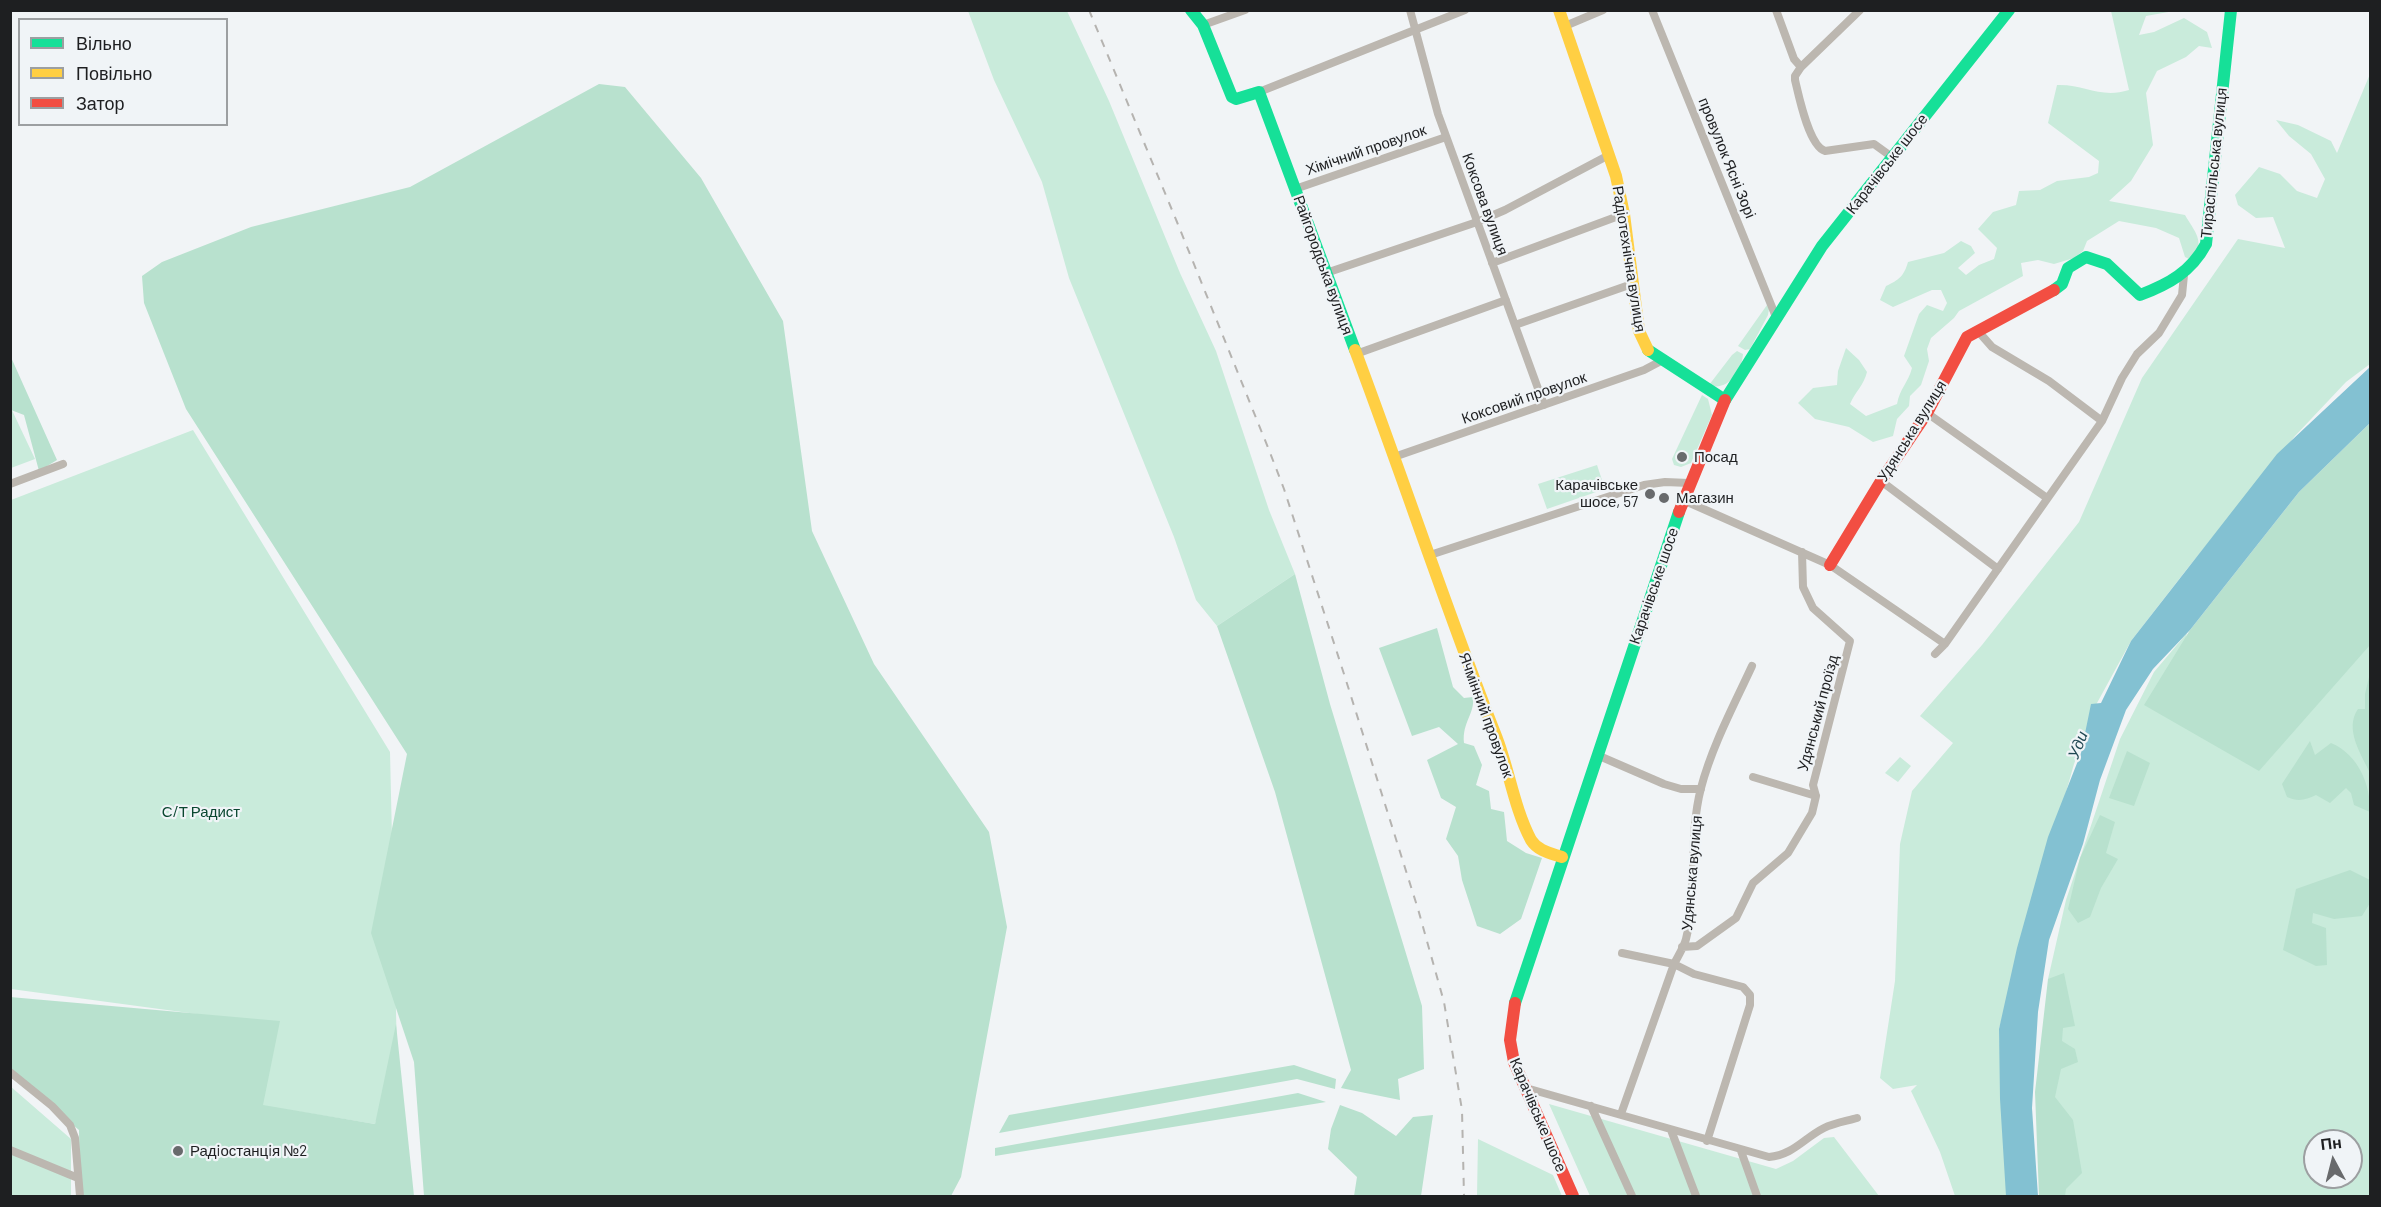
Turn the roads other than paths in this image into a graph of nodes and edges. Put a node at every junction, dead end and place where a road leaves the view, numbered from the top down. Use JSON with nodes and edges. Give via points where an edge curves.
{"nodes":[{"id":1,"x":1191,"y":10,"type":"edge"},
{"id":2,"x":1245,"y":10,"type":"edge"},
{"id":3,"x":1410,"y":10,"type":"edge"},
{"id":4,"x":1465,"y":10,"type":"edge"},
{"id":5,"x":1559,"y":10,"type":"edge"},
{"id":6,"x":1603,"y":10,"type":"edge"},
{"id":7,"x":1652,"y":10,"type":"edge"},
{"id":8,"x":1776,"y":10,"type":"edge"},
{"id":9,"x":1860,"y":10,"type":"edge"},
{"id":10,"x":2009,"y":10,"type":"edge"},
{"id":11,"x":2231,"y":10,"type":"edge"},
{"id":12,"x":1203,"y":25,"type":"junction"},
{"id":13,"x":1565,"y":26,"type":"junction"},
{"id":14,"x":1416,"y":30,"type":"junction"},
{"id":15,"x":1801,"y":67,"type":"junction"},
{"id":16,"x":1259,"y":92,"type":"junction"},
{"id":17,"x":1446,"y":136,"type":"junction"},
{"id":18,"x":1609,"y":155,"type":"junction"},
{"id":19,"x":1892,"y":157,"type":"junction"},
{"id":20,"x":1295,"y":189,"type":"junction"},
{"id":21,"x":1624,"y":214,"type":"junction"},
{"id":22,"x":1477,"y":222,"type":"junction"},
{"id":23,"x":1492,"y":263,"type":"junction"},
{"id":24,"x":1326,"y":273,"type":"junction"},
{"id":25,"x":2184,"y":275,"type":"junction"},
{"id":26,"x":1632,"y":284,"type":"junction"},
{"id":27,"x":1506,"y":300,"type":"junction"},
{"id":28,"x":1776,"y":316,"type":"junction"},
{"id":29,"x":1515,"y":325,"type":"junction"},
{"id":30,"x":1977,"y":330,"type":"junction"},
{"id":31,"x":1356,"y":354,"type":"junction"},
{"id":32,"x":1661,"y":360,"type":"junction"},
{"id":33,"x":1725,"y":400,"type":"junction"},
{"id":34,"x":1544,"y":405,"type":"junction"},
{"id":35,"x":1927,"y":413,"type":"junction"},
{"id":36,"x":2102,"y":421,"type":"junction"},
{"id":37,"x":1394,"y":457,"type":"junction"},
{"id":38,"x":63,"y":464,"type":"dead end"},
{"id":39,"x":1881,"y":481,"type":"junction"},
{"id":40,"x":1689,"y":483,"type":"junction"},
{"id":41,"x":10,"y":484,"type":"edge"},
{"id":42,"x":2047,"y":498,"type":"junction"},
{"id":43,"x":1683,"y":500,"type":"junction"},
{"id":44,"x":1803,"y":552,"type":"junction"},
{"id":45,"x":1430,"y":555,"type":"junction"},
{"id":46,"x":1830,"y":565,"type":"junction"},
{"id":47,"x":1998,"y":569,"type":"junction"},
{"id":48,"x":1945,"y":644,"type":"junction"},
{"id":49,"x":1935,"y":654,"type":"dead end"},
{"id":50,"x":1752,"y":666,"type":"dead end"},
{"id":51,"x":1597,"y":755,"type":"junction"},
{"id":52,"x":1753,"y":777,"type":"dead end"},
{"id":53,"x":1701,"y":789,"type":"junction"},
{"id":54,"x":1816,"y":795,"type":"junction"},
{"id":55,"x":1562,"y":857,"type":"junction"},
{"id":56,"x":1682,"y":947,"type":"junction"},
{"id":57,"x":1622,"y":953,"type":"dead end"},
{"id":58,"x":1674,"y":964,"type":"junction"},
{"id":59,"x":10,"y":1072,"type":"edge"},
{"id":60,"x":1526,"y":1088,"type":"junction"},
{"id":61,"x":1591,"y":1106,"type":"junction"},
{"id":62,"x":1621,"y":1114,"type":"junction"},
{"id":63,"x":1857,"y":1118,"type":"dead end"},
{"id":64,"x":1671,"y":1130,"type":"junction"},
{"id":65,"x":1707,"y":1141,"type":"junction"},
{"id":66,"x":10,"y":1150,"type":"edge"},
{"id":67,"x":1741,"y":1151,"type":"junction"},
{"id":68,"x":78,"y":1178,"type":"junction"},
{"id":69,"x":80,"y":1197,"type":"edge"},
{"id":70,"x":1573,"y":1197,"type":"edge"},
{"id":71,"x":1632,"y":1197,"type":"edge"},
{"id":72,"x":1696,"y":1197,"type":"edge"},
{"id":73,"x":1757,"y":1197,"type":"edge"}],
"edges":[{"from":1,"to":12,"type":"main road"},
{"from":2,"to":12,"type":"street"},
{"from":3,"to":14,"type":"street","name":"Коксова вулиця"},
{"from":4,"to":14,"type":"street"},
{"from":5,"to":13,"type":"main road","name":"Радіотехнічна вулиця"},
{"from":6,"to":13,"type":"street"},
{"from":7,"to":28,"type":"street","name":"провулок Ясні Зорі"},
{"from":8,"to":15,"type":"street","via":[[1794,59]]},
{"from":9,"to":15,"type":"street"},
{"from":10,"to":19,"type":"main road","name":"Карачівське шосе"},
{"from":11,"to":25,"type":"main road","name":"Тираспільська вулиця","via":[[2205,244],[2200,257]]},
{"from":12,"to":16,"type":"main road","via":[[1232,97]]},
{"from":13,"to":18,"type":"main road","name":"Радіотехнічна вулиця"},
{"from":14,"to":16,"type":"street"},
{"from":14,"to":17,"type":"street","name":"Коксова вулиця"},
{"from":15,"to":19,"type":"street","via":[[1795,76],[1809,129],[1820,149],[1874,144]]},
{"from":16,"to":20,"type":"main road","name":"Райгородська вулиця"},
{"from":17,"to":20,"type":"street","name":"Хімічний провулок"},
{"from":17,"to":22,"type":"street","name":"Коксова вулиця"},
{"from":18,"to":21,"type":"main road","name":"Радіотехнічна вулиця"},
{"from":18,"to":22,"type":"street"},
{"from":19,"to":28,"type":"main road","name":"Карачівське шосе","via":[[1822,246]]},
{"from":20,"to":24,"type":"main road","name":"Райгородська вулиця"},
{"from":21,"to":23,"type":"street"},
{"from":21,"to":26,"type":"main road","name":"Радіотехнічна вулиця"},
{"from":22,"to":23,"type":"street","name":"Коксова вулиця"},
{"from":22,"to":24,"type":"street"},
{"from":23,"to":27,"type":"street","name":"Коксова вулиця"},
{"from":24,"to":31,"type":"main road","name":"Райгородська вулиця"},
{"from":25,"to":30,"type":"main road","name":"Тираспільська вулиця","via":[[2140,295],[2107,264],[2086,257],[2068,268],[2062,284],[2046,296]]},
{"from":25,"to":36,"type":"street","via":[[2182,295],[2159,333],[2137,354]]},
{"from":26,"to":29,"type":"street"},
{"from":26,"to":32,"type":"main road","name":"Радіотехнічна вулиця","via":[[1642,341]]},
{"from":27,"to":29,"type":"street","name":"Коксова вулиця"},
{"from":27,"to":31,"type":"street"},
{"from":28,"to":33,"type":"main road","name":"Карачівське шосе"},
{"from":29,"to":34,"type":"street","name":"Коксова вулиця"},
{"from":30,"to":35,"type":"main road","name":"Удянська вулиця","via":[[1967,337]]},
{"from":30,"to":36,"type":"street","via":[[1992,347],[2049,381]]},
{"from":31,"to":37,"type":"main road","name":"Райгородська вулиця"},
{"from":32,"to":33,"type":"main road","name":"Радіотехнічна вулиця"},
{"from":32,"to":34,"type":"street","name":"Коксовий провулок","via":[[1644,370]]},
{"from":33,"to":40,"type":"main road","name":"Карачівське шосе"},
{"from":34,"to":37,"type":"street","name":"Коксовий провулок"},
{"from":35,"to":39,"type":"main road","name":"Удянська вулиця"},
{"from":35,"to":42,"type":"street"},
{"from":36,"to":42,"type":"street"},
{"from":37,"to":45,"type":"main road","name":"Райгородська вулиця"},
{"from":38,"to":41,"type":"street"},
{"from":39,"to":46,"type":"main road","name":"Удянська вулиця"},
{"from":39,"to":47,"type":"street"},
{"from":40,"to":43,"type":"main road","name":"Карачівське шосе"},
{"from":40,"to":45,"type":"street","via":[[1644,485]]},
{"from":42,"to":47,"type":"street"},
{"from":43,"to":44,"type":"street"},
{"from":43,"to":51,"type":"main road","name":"Карачівське шосе"},
{"from":44,"to":46,"type":"street"},
{"from":44,"to":54,"type":"street","name":"Удянський проїзд","via":[[1803,587],[1813,608],[1850,641],[1813,785]]},
{"from":45,"to":55,"type":"main road","name":"Ячмінний провулок","via":[[1532,841],[1542,851]]},
{"from":46,"to":48,"type":"street"},
{"from":47,"to":48,"type":"street"},
{"from":48,"to":49,"type":"street"},
{"from":50,"to":53,"type":"street","name":"Удянська вулиця"},
{"from":51,"to":53,"type":"street","via":[[1664,784]]},
{"from":51,"to":55,"type":"main road","name":"Карачівське шосе"},
{"from":52,"to":54,"type":"street"},
{"from":53,"to":56,"type":"street","name":"Удянська вулиця"},
{"from":54,"to":56,"type":"street","name":"Удянський проїзд","via":[[1812,813],[1788,853],[1753,883],[1736,918],[1697,945]]},
{"from":55,"to":60,"type":"main road","name":"Карачівське шосе","via":[[1518,990],[1510,1028],[1510,1047]]},
{"from":56,"to":58,"type":"street","name":"Удянська вулиця"},
{"from":57,"to":58,"type":"street"},
{"from":58,"to":62,"type":"street","name":"Удянська вулиця"},
{"from":58,"to":65,"type":"street","via":[[1694,975],[1743,987],[1750,994],[1750,1005]]},
{"from":59,"to":68,"type":"street","via":[[70,1125],[75,1138]]},
{"from":60,"to":61,"type":"street"},
{"from":60,"to":70,"type":"main road","name":"Карачівське шосе"},
{"from":61,"to":62,"type":"street"},
{"from":61,"to":71,"type":"street"},
{"from":62,"to":64,"type":"street"},
{"from":63,"to":67,"type":"street","via":[[1824,1128],[1780,1156]]},
{"from":64,"to":65,"type":"street"},
{"from":64,"to":72,"type":"street"},
{"from":65,"to":67,"type":"street"},
{"from":66,"to":68,"type":"street"},
{"from":67,"to":73,"type":"street"},
{"from":68,"to":69,"type":"street"}]}
